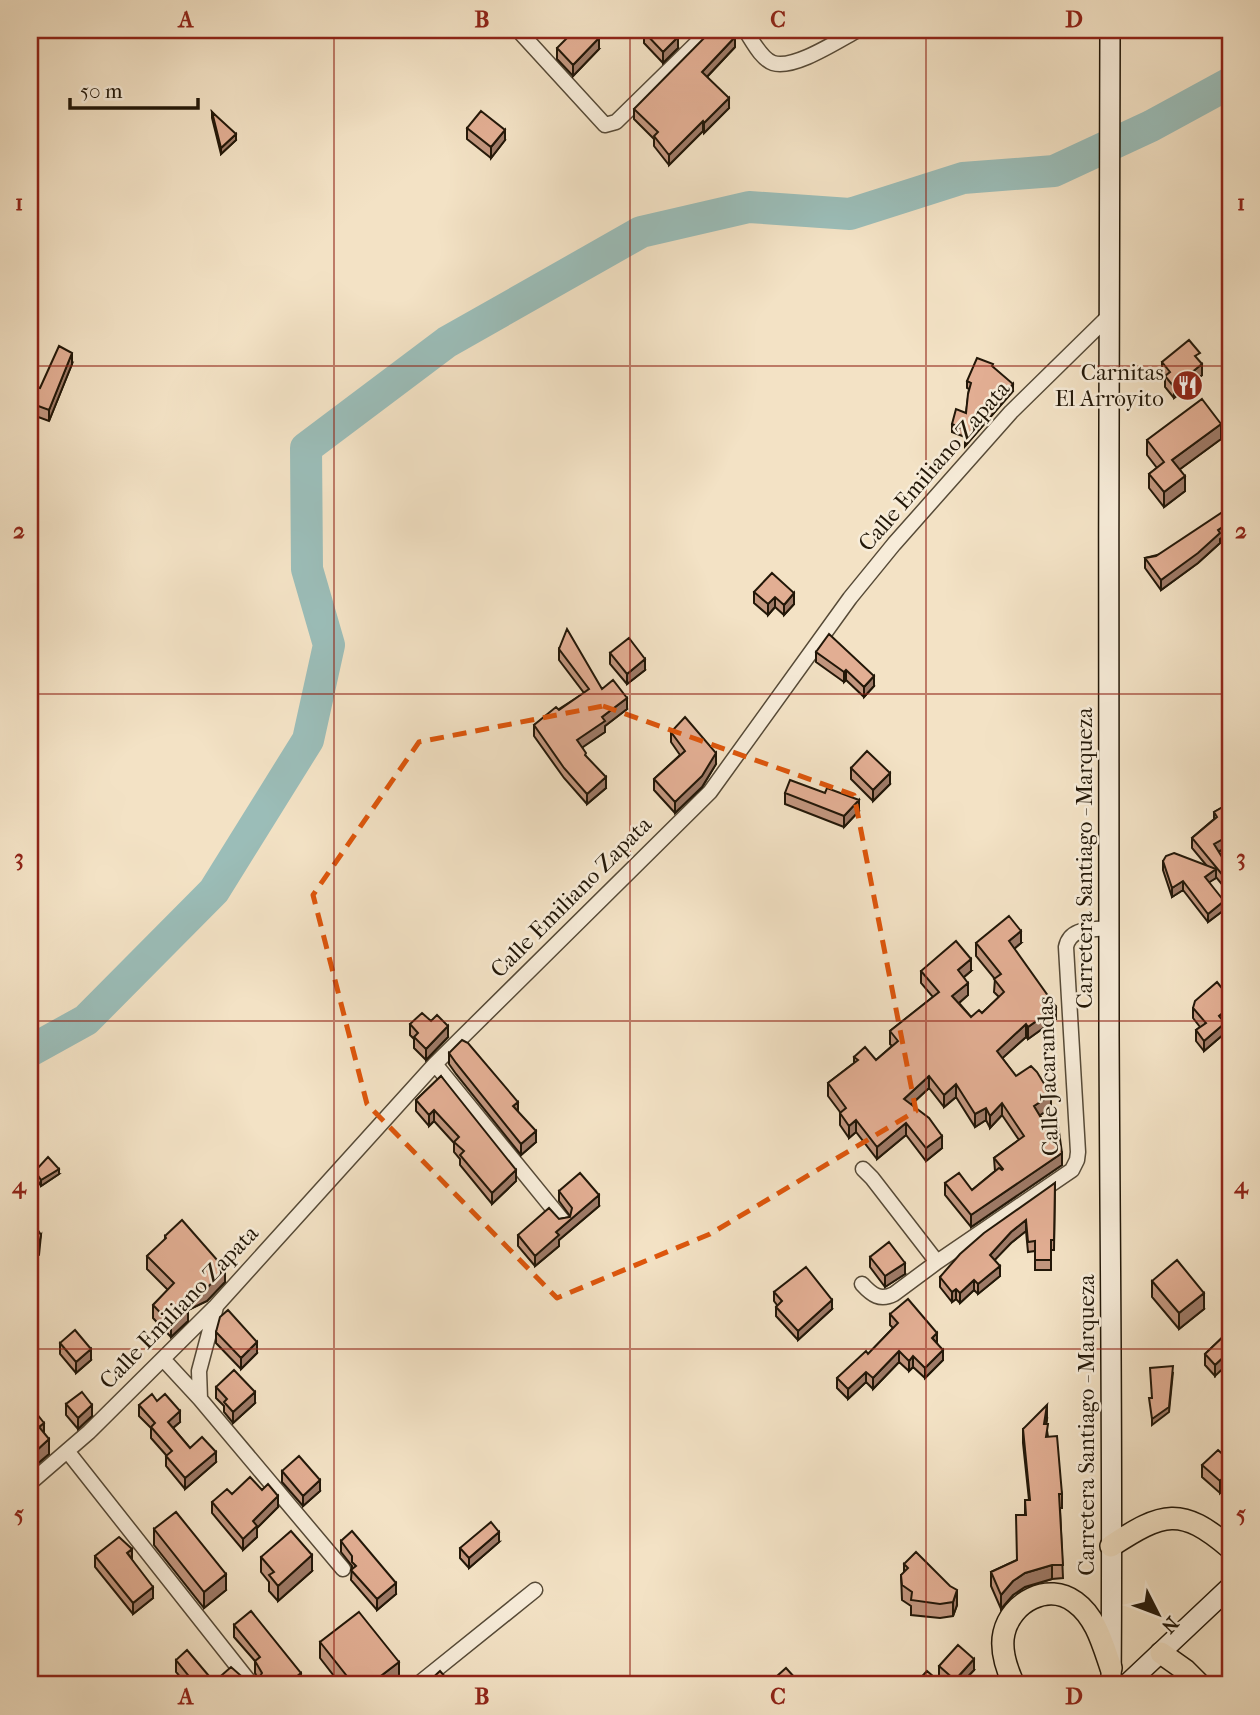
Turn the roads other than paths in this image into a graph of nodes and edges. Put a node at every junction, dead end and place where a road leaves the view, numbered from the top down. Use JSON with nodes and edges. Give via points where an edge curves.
{"nodes":[{"id":1,"x":517,"y":30,"type":"edge"},
{"id":2,"x":710,"y":30,"type":"edge"},
{"id":3,"x":745,"y":30,"type":"edge"},
{"id":4,"x":858,"y":30,"type":"edge"},
{"id":5,"x":1110,"y":30,"type":"edge"},
{"id":6,"x":1111,"y":314,"type":"junction"},
{"id":7,"x":1109,"y":928,"type":"junction"},
{"id":8,"x":435,"y":1065,"type":"junction"},
{"id":9,"x":863,"y":1169,"type":"dead end"},
{"id":10,"x":563,"y":1221,"type":"edge"},
{"id":11,"x":937,"y":1262,"type":"junction"},
{"id":12,"x":862,"y":1284,"type":"dead end"},
{"id":13,"x":216,"y":1306,"type":"junction"},
{"id":14,"x":163,"y":1359,"type":"junction"},
{"id":15,"x":200,"y":1399,"type":"junction"},
{"id":16,"x":68,"y":1452,"type":"junction"},
{"id":17,"x":30,"y":1483,"type":"edge"},
{"id":18,"x":1111,"y":1546,"type":"junction"},
{"id":19,"x":1230,"y":1548,"type":"edge"},
{"id":20,"x":342,"y":1569,"type":"dead end"},
{"id":21,"x":1230,"y":1587,"type":"edge"},
{"id":22,"x":535,"y":1590,"type":"dead end"},
{"id":23,"x":1161,"y":1653,"type":"junction"},
{"id":24,"x":1115,"y":1680,"type":"edge"},
{"id":25,"x":252,"y":1685,"type":"edge"},
{"id":26,"x":417,"y":1685,"type":"edge"},
{"id":27,"x":1014,"y":1685,"type":"edge"},
{"id":28,"x":1200,"y":1685,"type":"edge"}],
"edges":[{"from":1,"to":2,"type":"street","via":[[605,125],[616,122]]},
{"from":3,"to":4,"type":"street","via":[[764,56],[773,63],[784,63],[800,60]]},
{"from":5,"to":6,"type":"main road","name":"Carretera Santiago - Marqueza"},
{"from":6,"to":7,"type":"main road","name":"Carretera Santiago - Marqueza"},
{"from":6,"to":8,"type":"street","name":"Calle Emiliano Zapata","via":[[1011,412],[894,544],[709,792]]},
{"from":7,"to":11,"type":"street","name":"Calle Jacarandas","via":[[1076,932],[1067,940],[1078,1152],[1072,1170]]},
{"from":7,"to":18,"type":"main road","name":"Carretera Santiago - Marqueza"},
{"from":8,"to":10,"type":"street"},
{"from":8,"to":13,"type":"street","name":"Calle Emiliano Zapata"},
{"from":9,"to":11,"type":"street"},
{"from":11,"to":12,"type":"street","name":"Calle Jacarandas","via":[[887,1297],[870,1293]]},
{"from":13,"to":14,"type":"street","name":"Calle Emiliano Zapata"},
{"from":13,"to":15,"type":"street","via":[[199,1371]]},
{"from":14,"to":15,"type":"street"},
{"from":14,"to":16,"type":"street","name":"Calle Emiliano Zapata"},
{"from":15,"to":20,"type":"street"},
{"from":16,"to":17,"type":"street","name":"Calle Emiliano Zapata"},
{"from":16,"to":25,"type":"street"},
{"from":18,"to":19,"type":"main road","via":[[1139,1527],[1159,1519],[1181,1518],[1200,1525]]},
{"from":18,"to":24,"type":"main road","name":"Carretera Santiago - Marqueza"},
{"from":21,"to":23,"type":"main road"},
{"from":22,"to":26,"type":"street"},
{"from":23,"to":24,"type":"main road"},
{"from":23,"to":28,"type":"main road"},
{"from":24,"to":27,"type":"main road","via":[[1088,1616],[1075,1602],[1046,1593],[1021,1605],[1009,1617],[1003,1635],[1004,1659]]}]}
